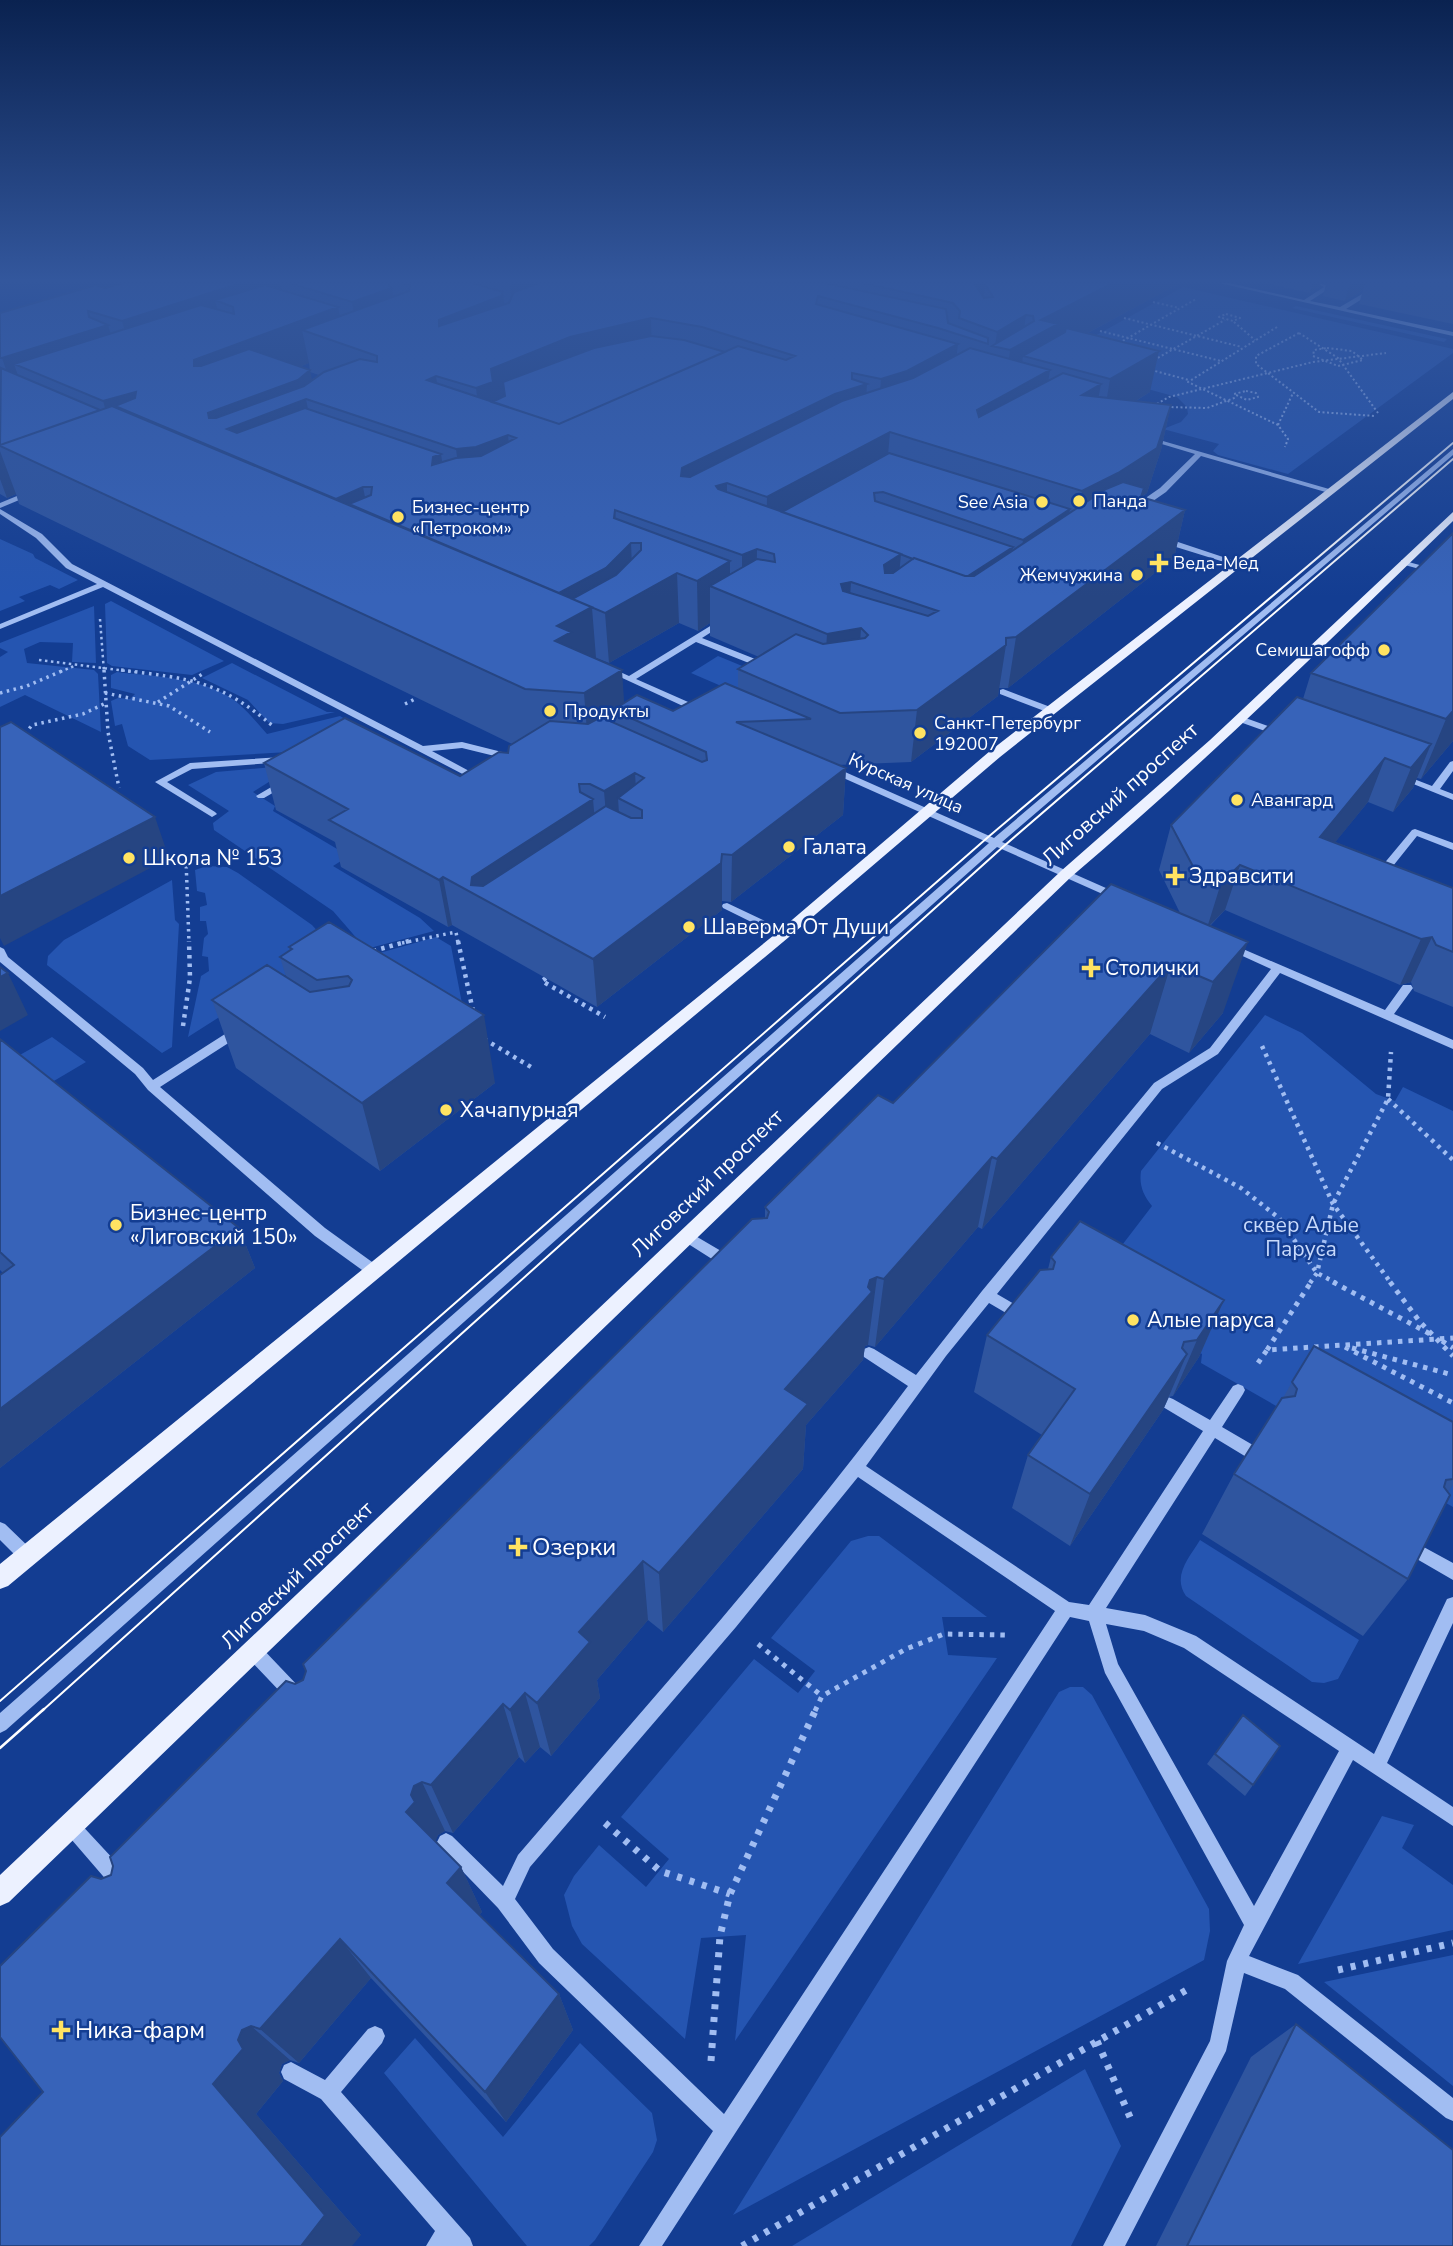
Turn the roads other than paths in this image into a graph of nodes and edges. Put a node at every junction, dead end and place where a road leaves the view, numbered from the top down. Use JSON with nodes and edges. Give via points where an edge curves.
{"nodes":[{"id":1,"x":1453,"y":395,"type":"edge"},
{"id":2,"x":1140,"y":436,"type":"edge"},
{"id":3,"x":1453,"y":451,"type":"edge"},
{"id":4,"x":1199,"y":454,"type":"junction"},
{"id":5,"x":47,"y":488,"type":"edge"},
{"id":6,"x":1332,"y":492,"type":"junction"},
{"id":7,"x":0,"y":508,"type":"edge"},
{"id":8,"x":1128,"y":514,"type":"edge"},
{"id":9,"x":1453,"y":515,"type":"edge"},
{"id":10,"x":1150,"y":536,"type":"edge"},
{"id":11,"x":1404,"y":562,"type":"junction"},
{"id":12,"x":1240,"y":564,"type":"junction"},
{"id":13,"x":1453,"y":576,"type":"edge"},
{"id":14,"x":99,"y":585,"type":"junction"},
{"id":15,"x":41,"y":594,"type":"dead end"},
{"id":16,"x":57,"y":603,"type":"junction"},
{"id":17,"x":731,"y":617,"type":"edge"},
{"id":18,"x":0,"y":626,"type":"edge"},
{"id":19,"x":696,"y":639,"type":"junction"},
{"id":20,"x":596,"y":664,"type":"edge"},
{"id":21,"x":780,"y":672,"type":"edge"},
{"id":22,"x":630,"y":680,"type":"junction"},
{"id":23,"x":1003,"y":692,"type":"edge"},
{"id":24,"x":1050,"y":710,"type":"junction"},
{"id":25,"x":711,"y":715,"type":"edge"},
{"id":26,"x":1240,"y":719,"type":"junction"},
{"id":27,"x":395,"y":737,"type":"junction"},
{"id":28,"x":1292,"y":738,"type":"edge"},
{"id":29,"x":383,"y":740,"type":"edge"},
{"id":30,"x":421,"y":750,"type":"junction"},
{"id":31,"x":521,"y":758,"type":"edge"},
{"id":32,"x":299,"y":759,"type":"edge"},
{"id":33,"x":1453,"y":764,"type":"edge"},
{"id":34,"x":822,"y":765,"type":"edge"},
{"id":35,"x":1395,"y":775,"type":"edge"},
{"id":36,"x":291,"y":779,"type":"edge"},
{"id":37,"x":489,"y":785,"type":"edge"},
{"id":38,"x":1434,"y":790,"type":"junction"},
{"id":39,"x":261,"y":796,"type":"dead end"},
{"id":40,"x":1453,"y":797,"type":"edge"},
{"id":41,"x":928,"y":812,"type":"junction"},
{"id":42,"x":212,"y":814,"type":"dead end"},
{"id":43,"x":996,"y":842,"type":"junction"},
{"id":44,"x":1453,"y":847,"type":"edge"},
{"id":45,"x":1066,"y":874,"type":"junction"},
{"id":46,"x":1371,"y":887,"type":"edge"},
{"id":47,"x":1127,"y":901,"type":"edge"},
{"id":48,"x":727,"y":906,"type":"dead end"},
{"id":49,"x":784,"y":934,"type":"junction"},
{"id":50,"x":1215,"y":940,"type":"edge"},
{"id":51,"x":0,"y":951,"type":"edge"},
{"id":52,"x":1278,"y":968,"type":"junction"},
{"id":53,"x":1407,"y":988,"type":"dead end"},
{"id":54,"x":1387,"y":1016,"type":"junction"},
{"id":55,"x":248,"y":1025,"type":"edge"},
{"id":56,"x":1453,"y":1045,"type":"edge"},
{"id":57,"x":152,"y":1087,"type":"junction"},
{"id":58,"x":687,"y":1236,"type":"junction"},
{"id":59,"x":374,"y":1272,"type":"junction"},
{"id":60,"x":742,"y":1272,"type":"edge"},
{"id":61,"x":987,"y":1295,"type":"junction"},
{"id":62,"x":1030,"y":1321,"type":"edge"},
{"id":63,"x":869,"y":1353,"type":"edge"},
{"id":64,"x":917,"y":1384,"type":"junction"},
{"id":65,"x":1238,"y":1390,"type":"road end"},
{"id":66,"x":1168,"y":1403,"type":"edge"},
{"id":67,"x":1213,"y":1429,"type":"junction"},
{"id":68,"x":1253,"y":1453,"type":"edge"},
{"id":69,"x":856,"y":1468,"type":"junction"},
{"id":70,"x":0,"y":1529,"type":"edge"},
{"id":71,"x":1409,"y":1546,"type":"edge"},
{"id":72,"x":27,"y":1556,"type":"junction"},
{"id":73,"x":1453,"y":1572,"type":"edge"},
{"id":74,"x":0,"y":1578,"type":"edge"},
{"id":75,"x":1453,"y":1605,"type":"edge"},
{"id":76,"x":1066,"y":1609,"type":"junction"},
{"id":77,"x":1094,"y":1612,"type":"junction"},
{"id":78,"x":1049,"y":1638,"type":"joint"},
{"id":79,"x":253,"y":1651,"type":"junction"},
{"id":80,"x":310,"y":1710,"type":"edge"},
{"id":81,"x":0,"y":1724,"type":"edge"},
{"id":82,"x":1350,"y":1748,"type":"junction"},
{"id":83,"x":1377,"y":1766,"type":"junction"},
{"id":84,"x":1453,"y":1817,"type":"edge"},
{"id":85,"x":71,"y":1826,"type":"junction"},
{"id":86,"x":446,"y":1842,"type":"dead end"},
{"id":87,"x":0,"y":1893,"type":"edge"},
{"id":88,"x":132,"y":1894,"type":"edge"},
{"id":89,"x":505,"y":1901,"type":"junction"},
{"id":90,"x":1254,"y":1925,"type":"junction"},
{"id":91,"x":1237,"y":1961,"type":"junction"},
{"id":92,"x":375,"y":2036,"type":"edge"},
{"id":93,"x":291,"y":2072,"type":"dead end"},
{"id":94,"x":328,"y":2092,"type":"junction"},
{"id":95,"x":1453,"y":2111,"type":"edge"},
{"id":96,"x":726,"y":2130,"type":"junction"},
{"id":97,"x":450,"y":2241,"type":"edge"},
{"id":98,"x":650,"y":2246,"type":"edge"},
{"id":99,"x":1114,"y":2246,"type":"edge"}],
"edges":[{"from":1,"to":6,"type":"main road"},
{"from":2,"to":4,"type":"street"},
{"from":3,"to":43,"type":"street"},
{"from":4,"to":6,"type":"street"},
{"from":4,"to":8,"type":"street","via":[[1163,490]]},
{"from":5,"to":7,"type":"street"},
{"from":6,"to":12,"type":"main road"},
{"from":7,"to":14,"type":"street"},
{"from":9,"to":11,"type":"main road","name":"Лиговский проспект"},
{"from":10,"to":12,"type":"street"},
{"from":11,"to":13,"type":"street"},
{"from":11,"to":26,"type":"main road","name":"Лиговский проспект"},
{"from":12,"to":24,"type":"main road"},
{"from":14,"to":16,"type":"street"},
{"from":14,"to":27,"type":"street"},
{"from":15,"to":16,"type":"street"},
{"from":16,"to":18,"type":"street"},
{"from":17,"to":19,"type":"street"},
{"from":19,"to":21,"type":"street"},
{"from":19,"to":22,"type":"street"},
{"from":20,"to":22,"type":"street"},
{"from":22,"to":25,"type":"street","via":[[681,707]]},
{"from":23,"to":24,"type":"street"},
{"from":24,"to":41,"type":"main road"},
{"from":26,"to":28,"type":"street"},
{"from":26,"to":45,"type":"main road","name":"Лиговский проспект"},
{"from":27,"to":29,"type":"street"},
{"from":27,"to":30,"type":"street"},
{"from":30,"to":31,"type":"street","via":[[461,746]]},
{"from":30,"to":37,"type":"street"},
{"from":32,"to":42,"type":"street","via":[[190,766],[160,782]]},
{"from":33,"to":38,"type":"street"},
{"from":34,"to":41,"type":"street","name":"Курская улица"},
{"from":35,"to":38,"type":"street"},
{"from":36,"to":39,"type":"street"},
{"from":38,"to":40,"type":"street"},
{"from":41,"to":43,"type":"street","name":"Курская улица"},
{"from":41,"to":49,"type":"main road"},
{"from":43,"to":45,"type":"street","name":"Курская улица"},
{"from":43,"to":81,"type":"street"},
{"from":44,"to":46,"type":"street","via":[[1415,832]]},
{"from":45,"to":47,"type":"street","name":"Курская улица"},
{"from":45,"to":58,"type":"main road","name":"Лиговский проспект"},
{"from":48,"to":49,"type":"street"},
{"from":49,"to":59,"type":"main road"},
{"from":50,"to":52,"type":"street"},
{"from":51,"to":57,"type":"street"},
{"from":52,"to":54,"type":"street"},
{"from":52,"to":61,"type":"street","via":[[1214,1051],[1158,1086]]},
{"from":53,"to":54,"type":"street"},
{"from":54,"to":56,"type":"street"},
{"from":55,"to":57,"type":"street"},
{"from":57,"to":59,"type":"street"},
{"from":58,"to":60,"type":"street"},
{"from":58,"to":79,"type":"main road","name":"Лиговский проспект"},
{"from":59,"to":72,"type":"main road"},
{"from":61,"to":62,"type":"street"},
{"from":61,"to":64,"type":"street"},
{"from":63,"to":64,"type":"street"},
{"from":64,"to":69,"type":"street"},
{"from":65,"to":67,"type":"street"},
{"from":66,"to":67,"type":"street"},
{"from":67,"to":68,"type":"street"},
{"from":67,"to":77,"type":"street"},
{"from":69,"to":76,"type":"street"},
{"from":69,"to":89,"type":"street","via":[[524,1861]]},
{"from":70,"to":72,"type":"street"},
{"from":71,"to":73,"type":"street"},
{"from":72,"to":74,"type":"main road"},
{"from":75,"to":83,"type":"street"},
{"from":76,"to":77,"type":"street"},
{"from":76,"to":78,"type":"street"},
{"from":77,"to":82,"type":"street","via":[[1145,1623],[1191,1642]]},
{"from":77,"to":90,"type":"street","via":[[1111,1667]]},
{"from":78,"to":96,"type":"street"},
{"from":79,"to":80,"type":"street"},
{"from":79,"to":85,"type":"main road","name":"Лиговский проспект"},
{"from":82,"to":83,"type":"street"},
{"from":82,"to":90,"type":"street"},
{"from":83,"to":84,"type":"street"},
{"from":85,"to":87,"type":"main road","name":"Лиговский проспект"},
{"from":85,"to":88,"type":"street"},
{"from":86,"to":89,"type":"street"},
{"from":89,"to":96,"type":"street","via":[[546,1956]]},
{"from":90,"to":91,"type":"street"},
{"from":91,"to":95,"type":"street","via":[[1291,1982]]},
{"from":91,"to":99,"type":"street","via":[[1219,2044]]},
{"from":92,"to":94,"type":"street"},
{"from":93,"to":94,"type":"street"},
{"from":94,"to":97,"type":"street"},
{"from":96,"to":98,"type":"street"}]}
